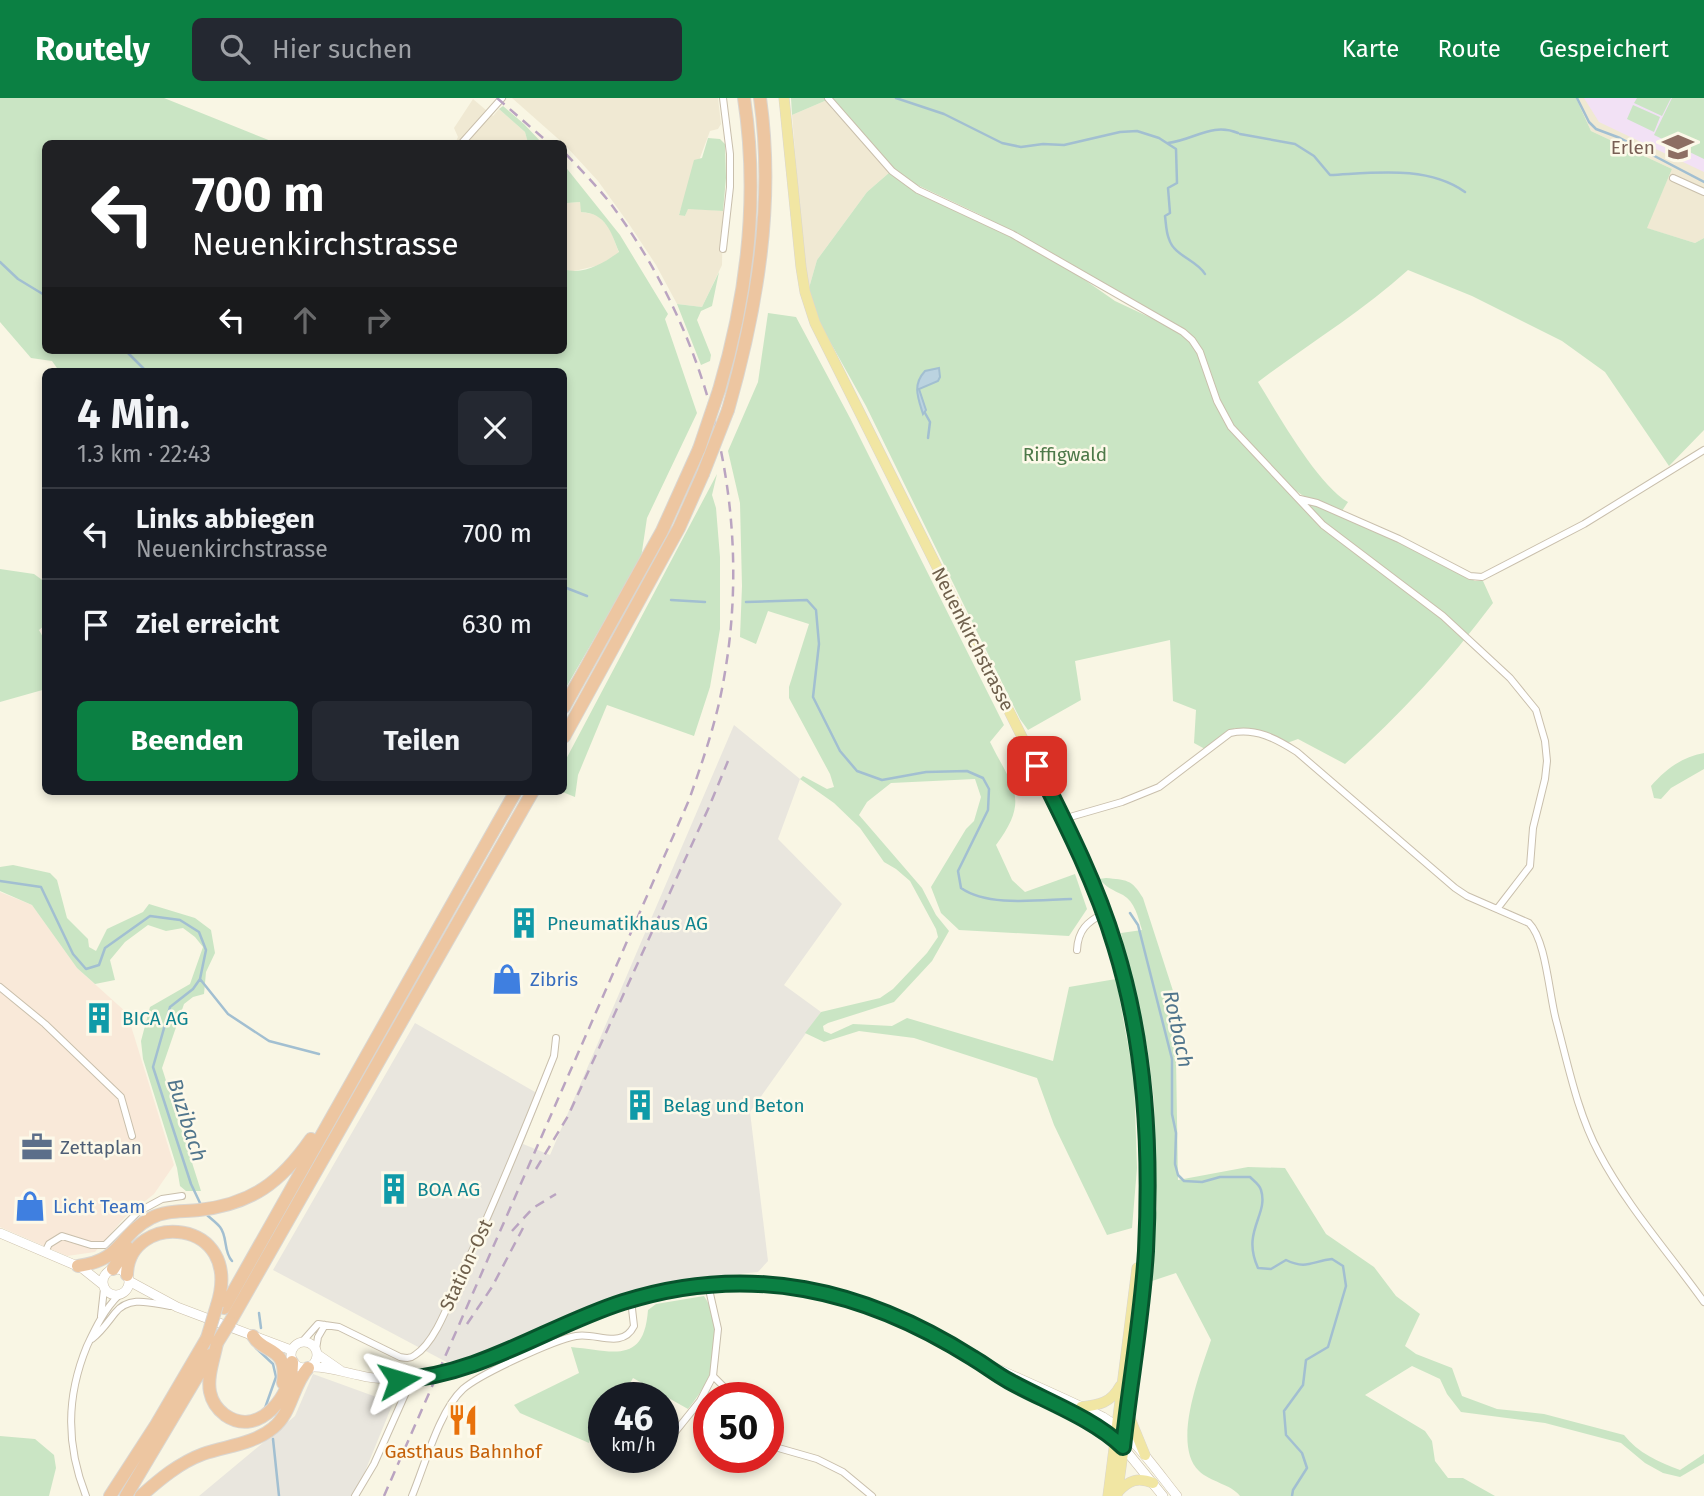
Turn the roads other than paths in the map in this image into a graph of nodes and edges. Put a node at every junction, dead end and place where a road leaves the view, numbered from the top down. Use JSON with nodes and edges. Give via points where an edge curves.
{"nodes":[{"id":1,"x":502,"y":98,"type":"edge"},
{"id":2,"x":723,"y":98,"type":"edge"},
{"id":3,"x":744,"y":98,"type":"edge"},
{"id":4,"x":760,"y":98,"type":"edge"},
{"id":5,"x":785,"y":98,"type":"edge"},
{"id":6,"x":828,"y":98,"type":"edge"},
{"id":7,"x":465,"y":140,"type":"edge"},
{"id":8,"x":1673,"y":178,"type":"dead end"},
{"id":9,"x":1704,"y":192,"type":"edge"},
{"id":10,"x":723,"y":249,"type":"dead end"},
{"id":11,"x":1704,"y":450,"type":"edge"},
{"id":12,"x":1298,"y":499,"type":"junction"},
{"id":13,"x":668,"y":534,"type":"junction"},
{"id":14,"x":567,"y":702,"type":"edge"},
{"id":15,"x":567,"y":732,"type":"edge"},
{"id":16,"x":514,"y":795,"type":"edge"},
{"id":17,"x":531,"y":795,"type":"edge"},
{"id":18,"x":1063,"y":819,"type":"junction"},
{"id":19,"x":1497,"y":909,"type":"junction"},
{"id":20,"x":1104,"y":913,"type":"junction"},
{"id":21,"x":1077,"y":950,"type":"dead end"},
{"id":22,"x":0,"y":987,"type":"edge"},
{"id":23,"x":556,"y":1038,"type":"dead end"},
{"id":24,"x":352,"y":1078,"type":"junction"},
{"id":25,"x":132,"y":1136,"type":"dead end"},
{"id":26,"x":182,"y":1196,"type":"dead end"},
{"id":27,"x":1146,"y":1227,"type":"junction"},
{"id":28,"x":138,"y":1228,"type":"junction"},
{"id":29,"x":0,"y":1233,"type":"edge"},
{"id":30,"x":46,"y":1252,"type":"junction"},
{"id":31,"x":80,"y":1267,"type":"junction"},
{"id":32,"x":111,"y":1270,"type":"junction"},
{"id":33,"x":128,"y":1278,"type":"junction"},
{"id":34,"x":708,"y":1285,"type":"junction"},
{"id":35,"x":103,"y":1287,"type":"junction"},
{"id":36,"x":121,"y":1294,"type":"junction"},
{"id":37,"x":158,"y":1298,"type":"junction"},
{"id":38,"x":631,"y":1300,"type":"junction"},
{"id":39,"x":1704,"y":1302,"type":"edge"},
{"id":40,"x":177,"y":1307,"type":"junction"},
{"id":41,"x":225,"y":1309,"type":"junction"},
{"id":42,"x":100,"y":1318,"type":"junction"},
{"id":43,"x":325,"y":1325,"type":"junction"},
{"id":44,"x":254,"y":1336,"type":"junction"},
{"id":45,"x":90,"y":1340,"type":"junction"},
{"id":46,"x":212,"y":1340,"type":"junction"},
{"id":47,"x":302,"y":1342,"type":"junction"},
{"id":48,"x":316,"y":1351,"type":"junction"},
{"id":49,"x":292,"y":1356,"type":"junction"},
{"id":50,"x":412,"y":1357,"type":"junction"},
{"id":51,"x":974,"y":1358,"type":"junction"},
{"id":52,"x":310,"y":1367,"type":"junction"},
{"id":53,"x":341,"y":1371,"type":"junction"},
{"id":54,"x":713,"y":1376,"type":"junction"},
{"id":55,"x":719,"y":1382,"type":"edge"},
{"id":56,"x":1122,"y":1382,"type":"junction"},
{"id":57,"x":283,"y":1394,"type":"junction"},
{"id":58,"x":1081,"y":1407,"type":"junction"},
{"id":59,"x":1128,"y":1411,"type":"junction"},
{"id":60,"x":679,"y":1427,"type":"edge"},
{"id":61,"x":1116,"y":1427,"type":"junction"},
{"id":62,"x":1120,"y":1437,"type":"junction"},
{"id":63,"x":1123,"y":1447,"type":"junction"},
{"id":64,"x":784,"y":1450,"type":"edge"},
{"id":65,"x":1144,"y":1455,"type":"junction"},
{"id":66,"x":1153,"y":1483,"type":"junction"},
{"id":67,"x":1115,"y":1495,"type":"edge"},
{"id":68,"x":86,"y":1496,"type":"edge"},
{"id":69,"x":110,"y":1496,"type":"edge"},
{"id":70,"x":126,"y":1496,"type":"edge"},
{"id":71,"x":141,"y":1496,"type":"edge"},
{"id":72,"x":355,"y":1496,"type":"edge"},
{"id":73,"x":412,"y":1496,"type":"edge"},
{"id":74,"x":872,"y":1496,"type":"edge"},
{"id":75,"x":1163,"y":1496,"type":"edge"},
{"id":76,"x":1177,"y":1496,"type":"edge"}],
"edges":[{"from":1,"to":7,"type":"street"},
{"from":2,"to":10,"type":"street","via":[[730,187]]},
{"from":3,"to":13,"type":"highway","bridge":true,"via":[[750,148],[749,234],[739,308],[719,390]]},
{"from":4,"to":13,"type":"highway","bridge":true,"via":[[765,167],[760,266],[746,340],[728,410],[703,474]]},
{"from":5,"to":18,"type":"main road","name":"Neuenkirchstrasse","via":[[801,267],[815,323]]},
{"from":6,"to":12,"type":"street","via":[[892,171],[918,190],[1012,234],[1183,332],[1200,352],[1231,427]]},
{"from":8,"to":9,"type":"street"},
{"from":11,"to":12,"type":"street","via":[[1584,524],[1482,577],[1470,576],[1419,548]]},
{"from":12,"to":19,"type":"street","via":[[1323,525],[1443,616],[1510,678],[1536,710],[1547,761],[1530,866]]},
{"from":13,"to":14,"type":"highway"},
{"from":13,"to":15,"type":"highway"},
{"from":16,"to":24,"type":"highway"},
{"from":17,"to":41,"type":"highway"},
{"from":18,"to":19,"type":"street","via":[[1147,793],[1230,733],[1253,732],[1297,752],[1455,888]]},
{"from":18,"to":20,"type":"main road","name":"Neuenkirchstrasse"},
{"from":19,"to":39,"type":"street","via":[[1536,930],[1571,1077],[1597,1150]]},
{"from":20,"to":21,"type":"street","via":[[1085,925],[1077,938]]},
{"from":20,"to":27,"type":"main road","name":"Neuenkirchstrasse","via":[[1128,992],[1142,1068],[1148,1154]]},
{"from":22,"to":25,"type":"street","via":[[121,1097]]},
{"from":23,"to":50,"type":"street","name":"Station-Ost","via":[[554,1056],[481,1233],[440,1320]]},
{"from":24,"to":28,"type":"highway","via":[[280,1177],[248,1199],[211,1209],[161,1214]]},
{"from":24,"to":41,"type":"highway"},
{"from":26,"to":30,"type":"street","via":[[162,1199],[138,1212],[105,1245],[62,1236],[49,1244]]},
{"from":27,"to":56,"type":"main road","name":"Neuenkirchstrasse"},
{"from":27,"to":59,"type":"main road","name":"Neuenkirchstrasse"},
{"from":28,"to":31,"type":"highway","via":[[111,1256]]},
{"from":28,"to":32,"type":"highway"},
{"from":29,"to":30,"type":"main road"},
{"from":30,"to":31,"type":"main road"},
{"from":31,"to":32,"type":"main road"},
{"from":31,"to":35,"type":"main road"},
{"from":32,"to":33,"type":"main road","via":[[121,1270]]},
{"from":32,"to":35,"type":"main road","via":[[104,1276]]},
{"from":33,"to":36,"type":"main road"},
{"from":33,"to":37,"type":"main road"},
{"from":33,"to":41,"type":"highway","via":[[131,1257],[144,1242],[167,1232],[187,1233],[208,1245],[219,1261]]},
{"from":34,"to":38,"type":"main road"},
{"from":34,"to":51,"type":"main road","via":[[775,1284],[830,1293],[884,1312]]},
{"from":34,"to":54,"type":"street","via":[[718,1329]]},
{"from":35,"to":36,"type":"main road","via":[[111,1294]]},
{"from":35,"to":42,"type":"street"},
{"from":36,"to":37,"type":"main road"},
{"from":36,"to":42,"type":"street"},
{"from":37,"to":40,"type":"main road"},
{"from":38,"to":53,"type":"main road","via":[[453,1372],[399,1380]]},
{"from":38,"to":73,"type":"street","via":[[635,1326],[625,1338],[575,1336],[465,1388],[446,1411]]},
{"from":40,"to":44,"type":"main road"},
{"from":40,"to":45,"type":"street","via":[[129,1303]]},
{"from":41,"to":46,"type":"highway","bridge":true},
{"from":42,"to":45,"type":"street"},
{"from":43,"to":47,"type":"street","via":[[315,1326]]},
{"from":43,"to":48,"type":"street"},
{"from":43,"to":50,"type":"street","via":[[339,1327],[400,1357]]},
{"from":44,"to":49,"type":"main road"},
{"from":44,"to":57,"type":"highway","via":[[281,1361]]},
{"from":45,"to":68,"type":"street","via":[[75,1380],[70,1423]]},
{"from":46,"to":57,"type":"highway","via":[[209,1390],[222,1413],[235,1420],[255,1420],[274,1408]]},
{"from":46,"to":69,"type":"highway"},
{"from":46,"to":70,"type":"highway","via":[[174,1419]]},
{"from":47,"to":48,"type":"main road"},
{"from":47,"to":49,"type":"main road"},
{"from":48,"to":52,"type":"main road","via":[[316,1361]]},
{"from":48,"to":53,"type":"main road"},
{"from":49,"to":52,"type":"main road","via":[[297,1367]]},
{"from":49,"to":57,"type":"highway"},
{"from":50,"to":72,"type":"street","bridge":true,"via":[[415,1372]]},
{"from":51,"to":58,"type":"main road"},
{"from":51,"to":62,"type":"main road"},
{"from":52,"to":53,"type":"main road"},
{"from":52,"to":71,"type":"highway","via":[[273,1429],[191,1460]]},
{"from":54,"to":55,"type":"street"},
{"from":54,"to":60,"type":"street"},
{"from":56,"to":58,"type":"main road","via":[[1107,1402]]},
{"from":56,"to":61,"type":"main road","name":"Neuenkirchstrasse"},
{"from":58,"to":61,"type":"main road"},
{"from":59,"to":62,"type":"main road","name":"Neuenkirchstrasse"},
{"from":59,"to":65,"type":"main road"},
{"from":61,"to":62,"type":"main road","name":"Neuenkirchstrasse"},
{"from":62,"to":63,"type":"main road","name":"Neuenkirchstrasse"},
{"from":62,"to":65,"type":"main road"},
{"from":62,"to":67,"type":"main road","name":"Neuenkirchstrasse"},
{"from":63,"to":66,"type":"main road"},
{"from":63,"to":67,"type":"main road","name":"Neuenkirchstrasse"},
{"from":64,"to":74,"type":"street","via":[[835,1468]]},
{"from":65,"to":76,"type":"main road"},
{"from":66,"to":67,"type":"main road","via":[[1133,1480]]},
{"from":66,"to":75,"type":"main road"}]}
